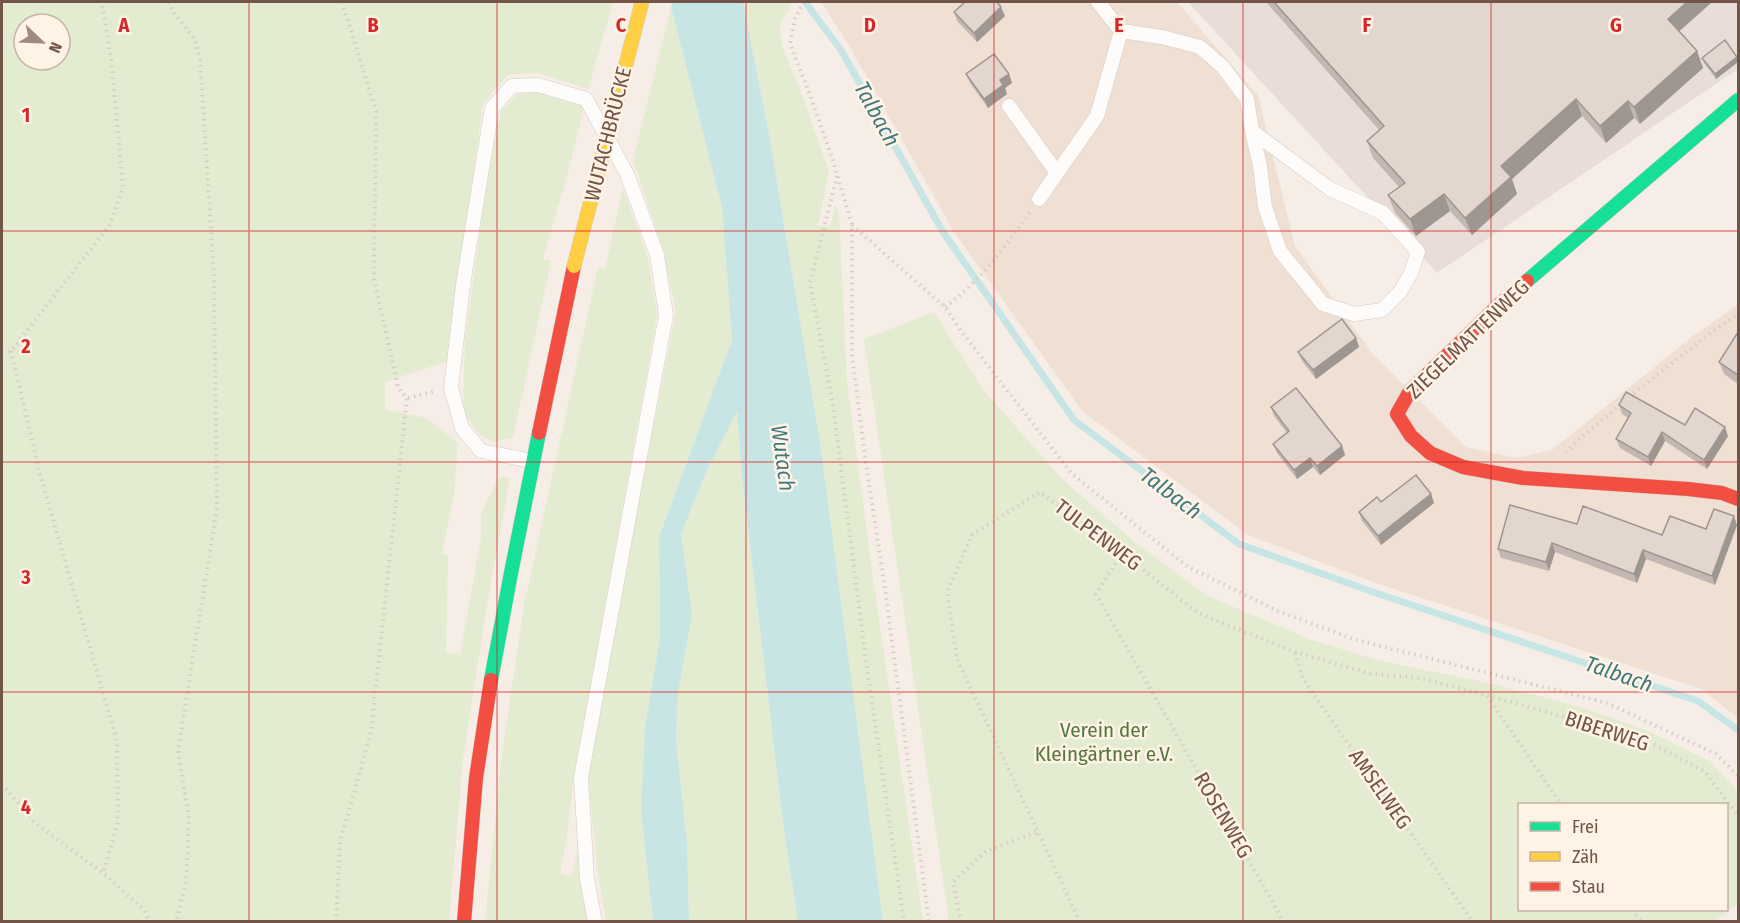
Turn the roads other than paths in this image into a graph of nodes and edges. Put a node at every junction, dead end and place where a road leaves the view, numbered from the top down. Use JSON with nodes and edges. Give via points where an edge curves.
{"nodes":[{"id":1,"x":642,"y":2,"type":"edge"},
{"id":2,"x":1098,"y":2,"type":"edge"},
{"id":3,"x":1121,"y":31,"type":"junction"},
{"id":4,"x":1738,"y":100,"type":"edge"},
{"id":5,"x":1009,"y":106,"type":"dead end"},
{"id":6,"x":1252,"y":131,"type":"junction"},
{"id":7,"x":1057,"y":173,"type":"junction"},
{"id":8,"x":1039,"y":199,"type":"road end"},
{"id":9,"x":532,"y":461,"type":"junction"},
{"id":10,"x":1738,"y":499,"type":"edge"},
{"id":11,"x":464,"y":921,"type":"edge"},
{"id":12,"x":595,"y":921,"type":"edge"}],
"edges":[{"from":1,"to":9,"type":"main road","name":"WUTACHBRÜCKE","bridge":true,"via":[[574,266]]},
{"from":2,"to":3,"type":"lane"},
{"from":3,"to":6,"type":"lane","via":[[1200,47],[1223,67],[1247,99]]},
{"from":3,"to":7,"type":"lane","via":[[1097,116]]},
{"from":4,"to":10,"type":"main road","name":"ZIEGELMATTENWEG","via":[[1501,303],[1410,391],[1397,414],[1410,436],[1430,453],[1463,466],[1523,478],[1688,489]]},
{"from":5,"to":7,"type":"lane"},
{"from":6,"to":6,"type":"lane","via":[[1265,207],[1280,250],[1323,304],[1354,314],[1382,310],[1400,292],[1418,252],[1383,213],[1330,189]]},
{"from":7,"to":8,"type":"lane"},
{"from":9,"to":11,"type":"main road","name":"WUTACHBRÜCKE","via":[[479,760]]},
{"from":9,"to":12,"type":"lane","via":[[481,450],[462,428],[451,388],[463,285],[492,108],[512,86],[538,85],[586,99],[627,174],[657,255],[666,315],[581,778],[586,879]]}]}
